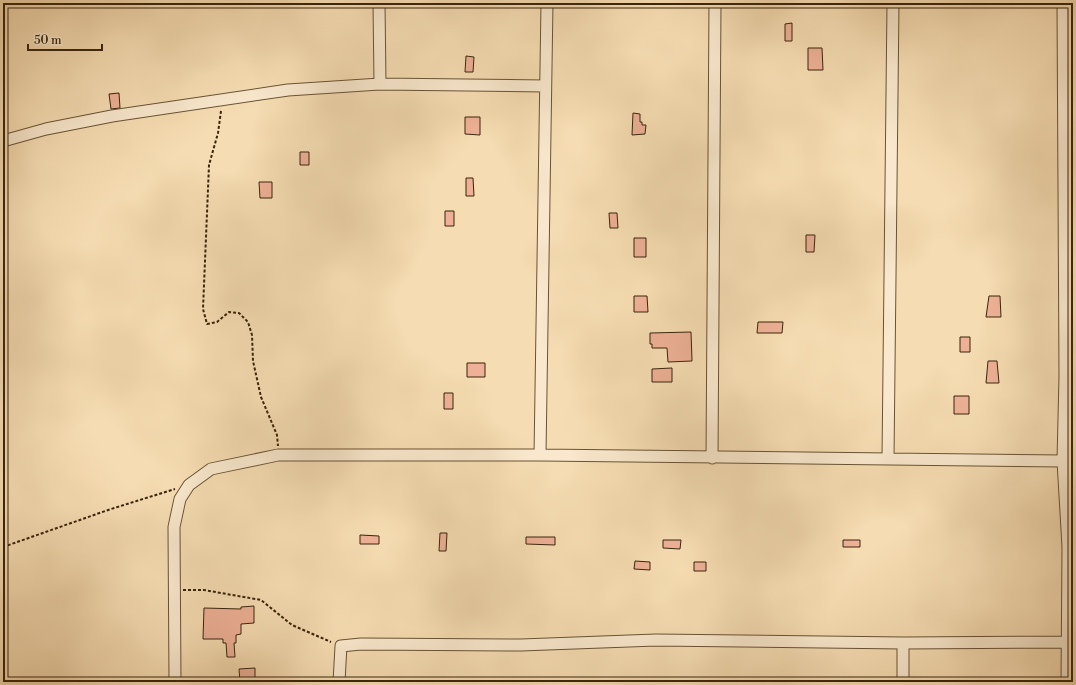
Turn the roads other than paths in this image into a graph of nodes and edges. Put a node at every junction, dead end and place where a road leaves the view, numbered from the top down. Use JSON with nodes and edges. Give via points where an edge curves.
{"nodes":[{"id":1,"x":379,"y":3,"type":"edge"},
{"id":2,"x":547,"y":3,"type":"edge"},
{"id":3,"x":715,"y":3,"type":"edge"},
{"id":4,"x":893,"y":3,"type":"edge"},
{"id":5,"x":1063,"y":3,"type":"edge"},
{"id":6,"x":380,"y":84,"type":"junction"},
{"id":7,"x":545,"y":86,"type":"junction"},
{"id":8,"x":3,"y":141,"type":"edge"},
{"id":9,"x":540,"y":455,"type":"junction"},
{"id":10,"x":712,"y":458,"type":"junction"},
{"id":11,"x":888,"y":459,"type":"junction"},
{"id":12,"x":1063,"y":461,"type":"junction"},
{"id":13,"x":1067,"y":642,"type":"junction"},
{"id":14,"x":903,"y":643,"type":"junction"},
{"id":15,"x":175,"y":682,"type":"edge"},
{"id":16,"x":338,"y":682,"type":"edge"},
{"id":17,"x":903,"y":682,"type":"edge"},
{"id":18,"x":1067,"y":682,"type":"edge"}],
"edges":[{"from":1,"to":6,"type":"street"},
{"from":2,"to":7,"type":"street"},
{"from":3,"to":10,"type":"street"},
{"from":4,"to":11,"type":"street"},
{"from":5,"to":12,"type":"street"},
{"from":6,"to":7,"type":"street"},
{"from":6,"to":8,"type":"street","via":[[315,87],[97,119]]},
{"from":7,"to":9,"type":"street"},
{"from":9,"to":10,"type":"street"},
{"from":9,"to":15,"type":"street","via":[[278,455],[211,469],[189,485],[180,500],[174,527]]},
{"from":10,"to":11,"type":"street"},
{"from":11,"to":12,"type":"street"},
{"from":12,"to":13,"type":"street","via":[[1068,514]]},
{"from":13,"to":14,"type":"street"},
{"from":13,"to":18,"type":"street"},
{"from":14,"to":16,"type":"street","via":[[656,640],[521,645],[361,644],[341,646]]},
{"from":14,"to":17,"type":"street"}]}
